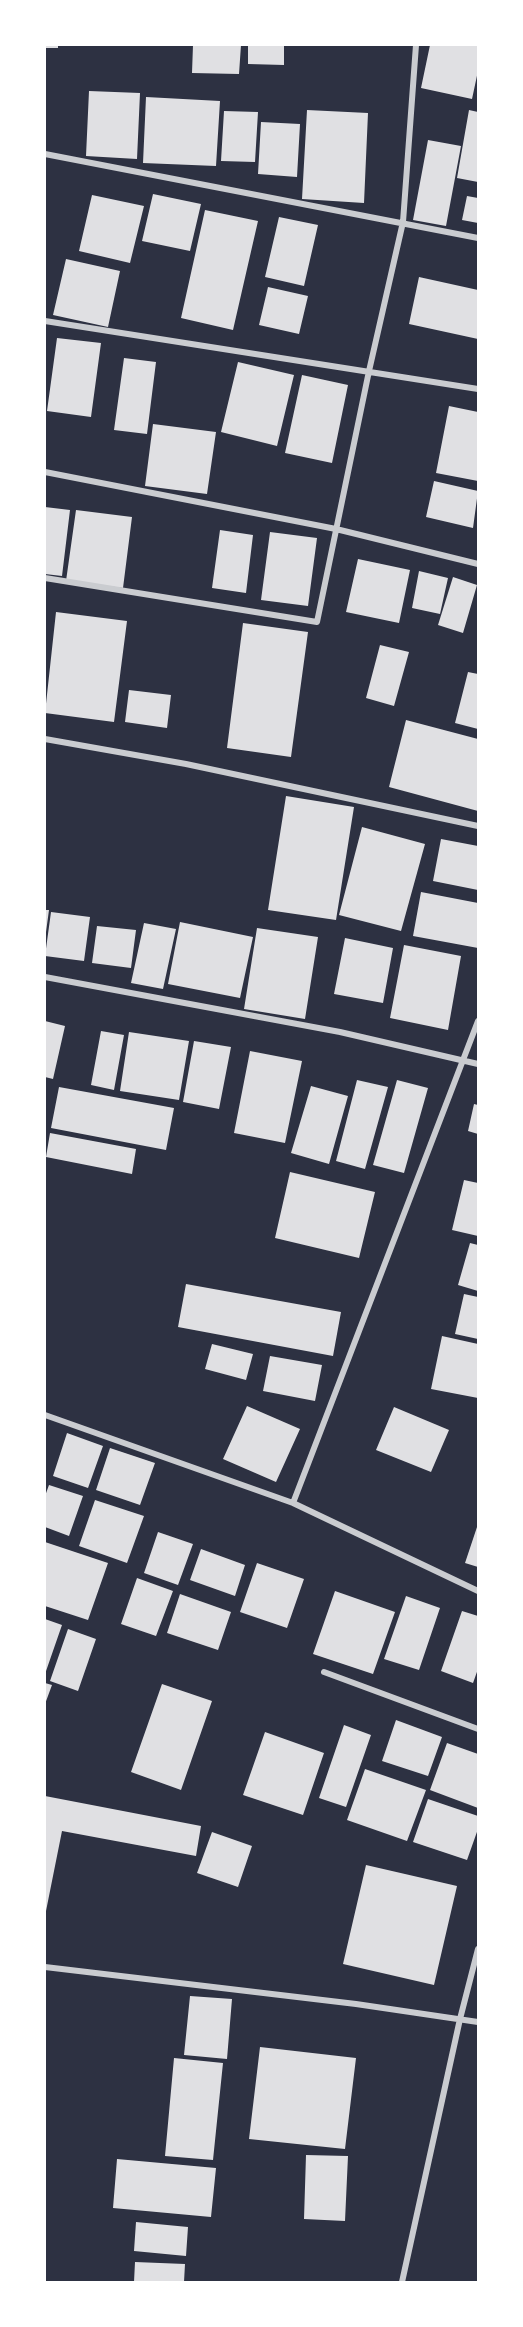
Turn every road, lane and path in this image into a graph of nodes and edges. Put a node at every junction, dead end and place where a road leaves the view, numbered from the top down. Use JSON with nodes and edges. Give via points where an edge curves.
{"nodes":[{"id":1,"x":416,"y":45,"type":"edge"},
{"id":2,"x":45,"y":154,"type":"edge"},
{"id":3,"x":403,"y":222,"type":"junction"},
{"id":4,"x":478,"y":238,"type":"edge"},
{"id":5,"x":45,"y":321,"type":"edge"},
{"id":6,"x":369,"y":371,"type":"junction"},
{"id":7,"x":478,"y":389,"type":"edge"},
{"id":8,"x":45,"y":472,"type":"edge"},
{"id":9,"x":336,"y":529,"type":"junction"},
{"id":10,"x":478,"y":564,"type":"edge"},
{"id":11,"x":45,"y":578,"type":"edge"},
{"id":12,"x":45,"y":739,"type":"edge"},
{"id":13,"x":478,"y":826,"type":"edge"},
{"id":14,"x":45,"y":977,"type":"edge"},
{"id":15,"x":478,"y":1020,"type":"edge"},
{"id":16,"x":463,"y":1062,"type":"junction"},
{"id":17,"x":478,"y":1064,"type":"edge"},
{"id":18,"x":45,"y":1415,"type":"edge"},
{"id":19,"x":293,"y":1503,"type":"junction"},
{"id":20,"x":478,"y":1591,"type":"edge"},
{"id":21,"x":324,"y":1672,"type":"dead end"},
{"id":22,"x":478,"y":1729,"type":"edge"},
{"id":23,"x":478,"y":1949,"type":"edge"},
{"id":24,"x":45,"y":1967,"type":"edge"},
{"id":25,"x":460,"y":2019,"type":"junction"},
{"id":26,"x":478,"y":2022,"type":"edge"},
{"id":27,"x":402,"y":2282,"type":"edge"}],
"edges":[{"from":1,"to":3,"type":"street"},
{"from":2,"to":3,"type":"street"},
{"from":3,"to":4,"type":"street"},
{"from":3,"to":6,"type":"street"},
{"from":5,"to":6,"type":"street"},
{"from":6,"to":7,"type":"street"},
{"from":6,"to":9,"type":"street"},
{"from":8,"to":9,"type":"street"},
{"from":9,"to":10,"type":"street"},
{"from":9,"to":11,"type":"street","via":[[317,622]]},
{"from":12,"to":13,"type":"street","via":[[186,764]]},
{"from":14,"to":16,"type":"street","via":[[340,1032]]},
{"from":15,"to":16,"type":"street"},
{"from":16,"to":17,"type":"street"},
{"from":16,"to":19,"type":"street"},
{"from":18,"to":19,"type":"street"},
{"from":19,"to":20,"type":"street"},
{"from":21,"to":22,"type":"street"},
{"from":23,"to":25,"type":"street"},
{"from":24,"to":25,"type":"street"},
{"from":25,"to":26,"type":"street"},
{"from":25,"to":27,"type":"street"}]}
